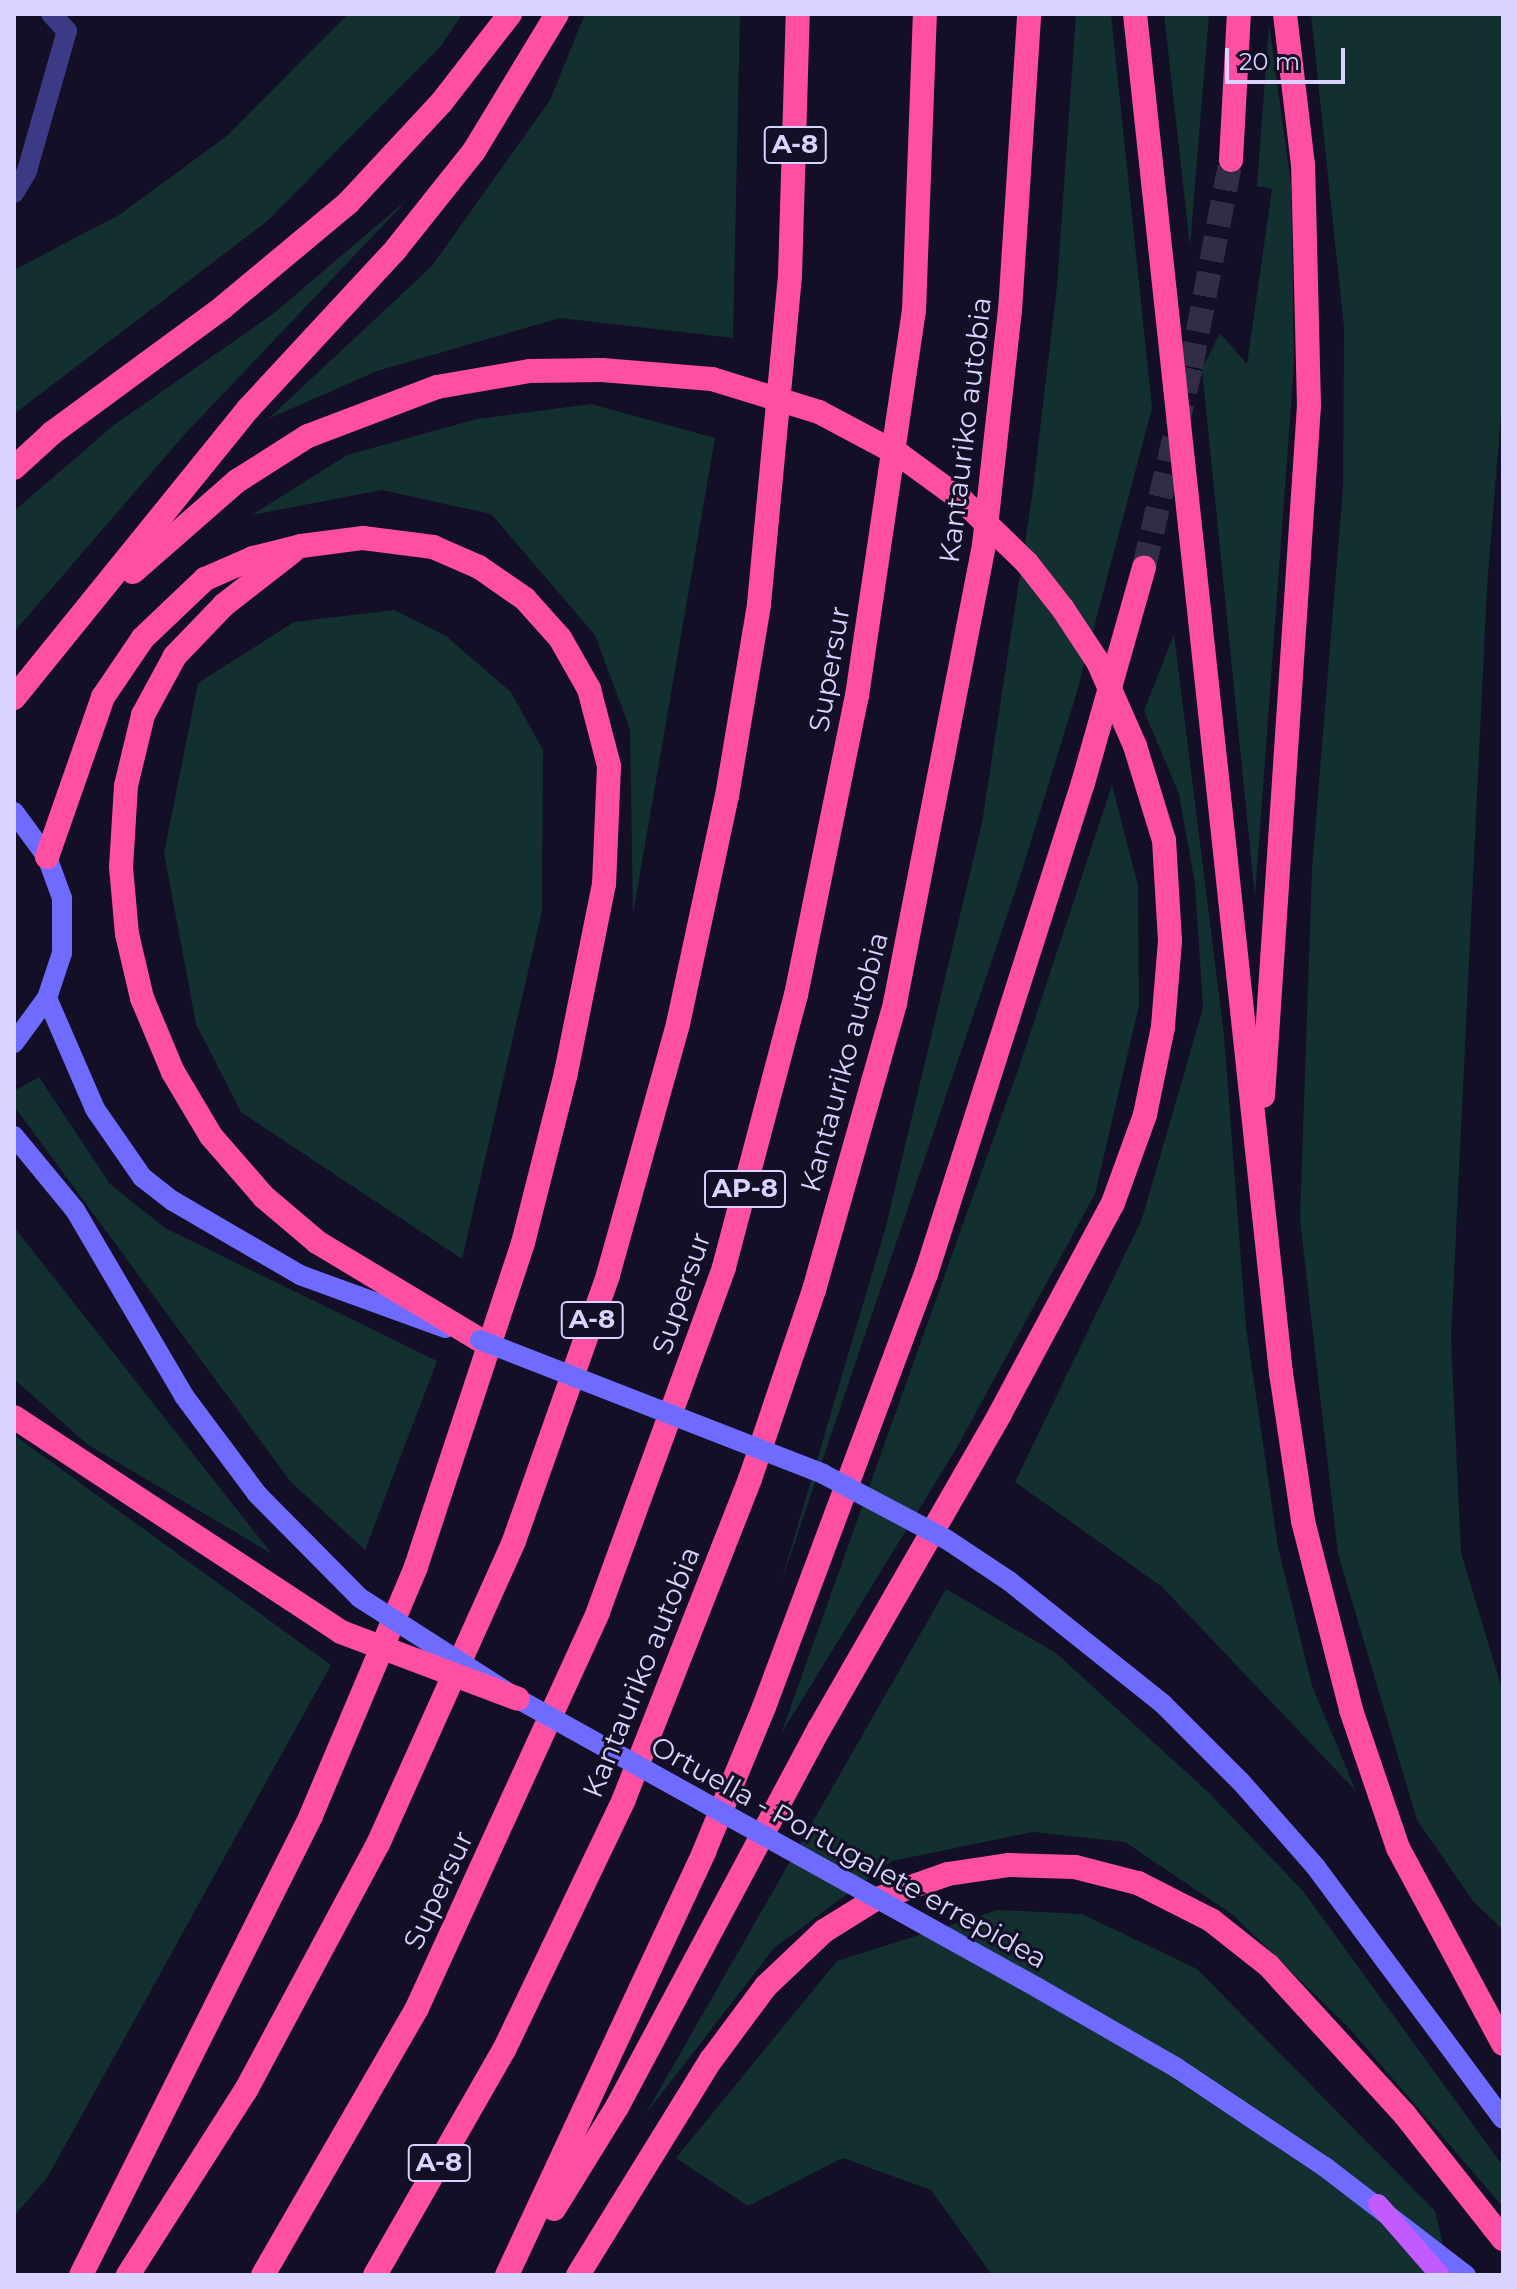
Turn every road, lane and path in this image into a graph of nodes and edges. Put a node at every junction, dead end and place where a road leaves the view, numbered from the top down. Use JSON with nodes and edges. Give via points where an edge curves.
{"nodes":[{"id":1,"x":51,"y":14,"type":"edge"},
{"id":2,"x":510,"y":14,"type":"edge"},
{"id":3,"x":557,"y":14,"type":"edge"},
{"id":4,"x":798,"y":14,"type":"edge"},
{"id":5,"x":925,"y":14,"type":"edge"},
{"id":6,"x":1029,"y":14,"type":"edge"},
{"id":7,"x":1135,"y":14,"type":"edge"},
{"id":8,"x":1239,"y":14,"type":"edge"},
{"id":9,"x":1285,"y":14,"type":"edge"},
{"id":10,"x":1231,"y":160,"type":"tunnel mouth"},
{"id":11,"x":14,"y":193,"type":"edge"},
{"id":12,"x":14,"y":468,"type":"edge"},
{"id":13,"x":301,"y":546,"type":"junction"},
{"id":14,"x":1144,"y":567,"type":"tunnel mouth"},
{"id":15,"x":70,"y":631,"type":"junction"},
{"id":16,"x":14,"y":698,"type":"edge"},
{"id":17,"x":14,"y":812,"type":"edge"},
{"id":18,"x":47,"y":857,"type":"junction"},
{"id":19,"x":47,"y":998,"type":"junction"},
{"id":20,"x":14,"y":1043,"type":"edge"},
{"id":21,"x":14,"y":1136,"type":"edge"},
{"id":22,"x":1261,"y":1182,"type":"junction"},
{"id":23,"x":450,"y":1326,"type":"junction"},
{"id":24,"x":480,"y":1340,"type":"joint"},
{"id":25,"x":14,"y":1417,"type":"edge"},
{"id":26,"x":518,"y":1699,"type":"junction"},
{"id":27,"x":1503,"y":2044,"type":"edge"},
{"id":28,"x":1503,"y":2119,"type":"edge"},
{"id":29,"x":1378,"y":2204,"type":"junction"},
{"id":30,"x":1503,"y":2239,"type":"edge"},
{"id":31,"x":81,"y":2275,"type":"edge"},
{"id":32,"x":128,"y":2275,"type":"edge"},
{"id":33,"x":263,"y":2275,"type":"edge"},
{"id":34,"x":375,"y":2275,"type":"edge"},
{"id":35,"x":510,"y":2275,"type":"edge"},
{"id":36,"x":578,"y":2275,"type":"edge"},
{"id":37,"x":1440,"y":2275,"type":"edge"},
{"id":38,"x":1466,"y":2275,"type":"edge"}],
"edges":[{"from":1,"to":11,"type":"street","via":[[67,31],[27,171]]},
{"from":2,"to":12,"type":"highway","via":[[441,103],[348,203]]},
{"from":3,"to":15,"type":"highway","via":[[474,151],[396,249],[248,409]]},
{"from":4,"to":32,"type":"highway","number":"A-8","via":[[790,276],[759,604],[727,796],[678,1024],[608,1275],[514,1541],[378,1844],[246,2090]]},
{"from":5,"to":33,"type":"highway","name":"Supersur","number":"AP-8","via":[[914,311],[857,696],[796,995],[724,1267],[598,1612],[417,2008]]},
{"from":6,"to":34,"type":"highway","name":"Kantauriko autobia","number":"A-8","via":[[1010,311],[984,545],[895,1003],[814,1290],[750,1479],[624,1799],[504,2050]]},
{"from":7,"to":22,"type":"highway"},
{"from":8,"to":10,"type":"highway"},
{"from":9,"to":22,"type":"highway","via":[[1303,165],[1309,406],[1264,1017]]},
{"from":13,"to":18,"type":"highway","via":[[253,558],[205,579],[143,638],[103,697]]},
{"from":13,"to":23,"type":"highway","via":[[204,625],[175,656],[143,715],[126,786],[121,867],[127,934],[147,1010],[173,1072],[211,1136],[264,1197],[317,1242]]},
{"from":13,"to":31,"type":"highway","via":[[363,538],[433,547],[479,567],[525,599],[560,638],[589,689],[609,766],[604,884],[566,1073],[523,1243],[416,1567],[311,1816]]},
{"from":14,"to":35,"type":"highway","via":[[1083,783],[926,1274],[764,1707],[704,1852]]},
{"from":15,"to":16,"type":"highway"},
{"from":15,"to":35,"type":"highway","bridge":true,"via":[[237,481],[308,436],[437,387],[530,371],[602,370],[712,379],[819,412],[900,455],[963,501],[1027,563],[1098,662],[1135,746],[1164,840],[1169,955],[1163,1027],[1145,1115],[1113,1203],[1000,1414],[819,1729],[617,2107]]},
{"from":17,"to":18,"type":"street"},
{"from":18,"to":19,"type":"street","via":[[62,898],[62,953]]},
{"from":19,"to":20,"type":"street"},
{"from":19,"to":23,"type":"street","via":[[95,1109],[142,1177],[173,1201],[300,1275]]},
{"from":21,"to":26,"type":"street","name":"Ortuella - Portugalete errepidea","bridge":true,"via":[[75,1210],[184,1396],[248,1482],[360,1598]]},
{"from":22,"to":27,"type":"highway","via":[[1303,1521],[1351,1710],[1398,1848]]},
{"from":23,"to":24,"type":"highway"},
{"from":24,"to":28,"type":"street","bridge":true,"via":[[823,1474],[946,1539],[1009,1581],[1163,1704],[1241,1782],[1315,1866]]},
{"from":25,"to":26,"type":"highway","bridge":true,"via":[[341,1632]]},
{"from":26,"to":29,"type":"street","name":"Ortuella - Portugalete errepidea","bridge":true,"via":[[1177,2068]]},
{"from":29,"to":37,"type":"main road"},
{"from":29,"to":38,"type":"street","name":"Ortuella - Portugalete errepidea"},
{"from":30,"to":36,"type":"highway","via":[[1405,2115],[1269,1966],[1211,1920],[1138,1883],[1075,1867],[1009,1865],[948,1874],[874,1900],[824,1931],[766,1986],[711,2060]]}]}
